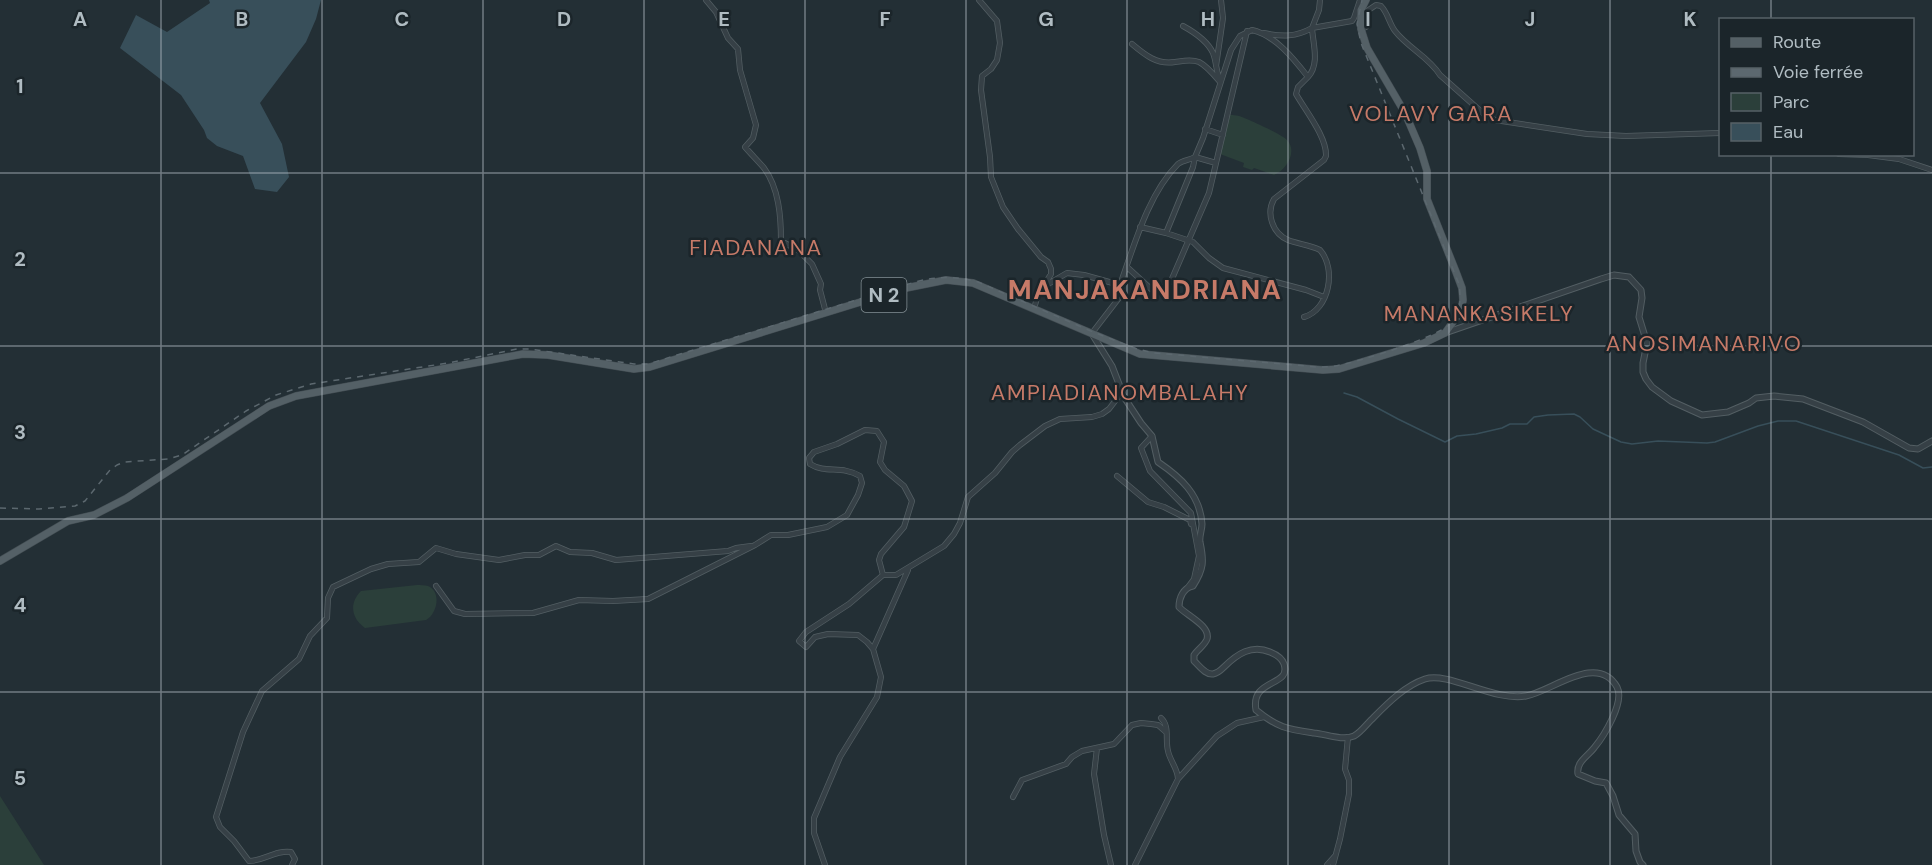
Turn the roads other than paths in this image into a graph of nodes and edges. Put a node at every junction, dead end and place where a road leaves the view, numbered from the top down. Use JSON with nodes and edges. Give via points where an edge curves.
{"nodes":[{"id":1,"x":706,"y":0,"type":"edge"},
{"id":2,"x":979,"y":0,"type":"edge"},
{"id":3,"x":1221,"y":0,"type":"edge"},
{"id":4,"x":1320,"y":0,"type":"edge"},
{"id":5,"x":1360,"y":0,"type":"edge"},
{"id":6,"x":1366,"y":0,"type":"edge"},
{"id":7,"x":1183,"y":26,"type":"dead end"},
{"id":8,"x":1312,"y":28,"type":"junction"},
{"id":9,"x":1361,"y":29,"type":"junction"},
{"id":10,"x":1247,"y":31,"type":"junction"},
{"id":11,"x":1261,"y":32,"type":"junction"},
{"id":12,"x":1132,"y":44,"type":"dead end"},
{"id":13,"x":1215,"y":68,"type":"junction"},
{"id":14,"x":1308,"y":77,"type":"junction"},
{"id":15,"x":1220,"y":82,"type":"junction"},
{"id":16,"x":1205,"y":129,"type":"junction"},
{"id":17,"x":1719,"y":133,"type":"edge"},
{"id":18,"x":1223,"y":135,"type":"junction"},
{"id":19,"x":1880,"y":156,"type":"edge"},
{"id":20,"x":1195,"y":157,"type":"junction"},
{"id":21,"x":1216,"y":164,"type":"junction"},
{"id":22,"x":1932,"y":170,"type":"edge"},
{"id":23,"x":1140,"y":226,"type":"junction"},
{"id":24,"x":1166,"y":232,"type":"junction"},
{"id":25,"x":1189,"y":240,"type":"junction"},
{"id":26,"x":1127,"y":267,"type":"junction"},
{"id":27,"x":1120,"y":285,"type":"junction"},
{"id":28,"x":1043,"y":287,"type":"junction"},
{"id":29,"x":1324,"y":297,"type":"junction"},
{"id":30,"x":1034,"y":310,"type":"junction"},
{"id":31,"x":826,"y":313,"type":"junction"},
{"id":32,"x":1304,"y":317,"type":"dead end"},
{"id":33,"x":1091,"y":333,"type":"junction"},
{"id":34,"x":1445,"y":333,"type":"junction"},
{"id":35,"x":1122,"y":392,"type":"junction"},
{"id":36,"x":1152,"y":436,"type":"junction"},
{"id":37,"x":1932,"y":441,"type":"edge"},
{"id":38,"x":1117,"y":476,"type":"dead end"},
{"id":39,"x":1194,"y":529,"type":"junction"},
{"id":40,"x":755,"y":545,"type":"junction"},
{"id":41,"x":0,"y":561,"type":"edge"},
{"id":42,"x":908,"y":570,"type":"junction"},
{"id":43,"x":883,"y":575,"type":"junction"},
{"id":44,"x":436,"y":586,"type":"dead end"},
{"id":45,"x":1188,"y":586,"type":"junction"},
{"id":46,"x":873,"y":649,"type":"junction"},
{"id":47,"x":1264,"y":717,"type":"junction"},
{"id":48,"x":1161,"y":718,"type":"dead end"},
{"id":49,"x":1167,"y":732,"type":"junction"},
{"id":50,"x":1348,"y":737,"type":"junction"},
{"id":51,"x":1097,"y":748,"type":"junction"},
{"id":52,"x":1178,"y":779,"type":"junction"},
{"id":53,"x":1013,"y":797,"type":"dead end"},
{"id":54,"x":1336,"y":854,"type":"junction"},
{"id":55,"x":292,"y":865,"type":"edge"},
{"id":56,"x":825,"y":865,"type":"edge"},
{"id":57,"x":1111,"y":865,"type":"edge"},
{"id":58,"x":1135,"y":865,"type":"edge"},
{"id":59,"x":1327,"y":865,"type":"edge"},
{"id":60,"x":1333,"y":865,"type":"edge"},
{"id":61,"x":1643,"y":865,"type":"edge"}],
"edges":[{"from":1,"to":31,"type":"street","via":[[738,49],[756,125],[753,138],[745,147],[769,176],[781,213],[781,241],[806,256],[818,275]]},
{"from":2,"to":28,"type":"street","via":[[997,21],[1000,43],[997,60],[982,76],[981,90],[991,177],[1003,207],[1048,262],[1051,274]]},
{"from":3,"to":13,"type":"street","via":[[1223,18]]},
{"from":4,"to":8,"type":"street"},
{"from":5,"to":8,"type":"street","via":[[1352,21]]},
{"from":6,"to":9,"type":"main road","via":[[1361,10]]},
{"from":7,"to":13,"type":"street","via":[[1208,46]]},
{"from":8,"to":11,"type":"street","via":[[1284,37]]},
{"from":8,"to":14,"type":"street","via":[[1316,54],[1313,72]]},
{"from":9,"to":17,"type":"street","via":[[1366,27],[1367,10],[1382,6],[1401,38],[1495,120],[1587,134]]},
{"from":9,"to":34,"type":"main road","via":[[1367,48],[1420,147],[1427,171],[1427,199],[1462,288],[1461,311]]},
{"from":10,"to":11,"type":"street"},
{"from":10,"to":15,"type":"street","via":[[1234,42]]},
{"from":10,"to":18,"type":"street"},
{"from":11,"to":14,"type":"street"},
{"from":12,"to":15,"type":"street","via":[[1154,60],[1199,63]]},
{"from":13,"to":15,"type":"street"},
{"from":14,"to":29,"type":"street","via":[[1296,93],[1325,145],[1326,156],[1274,199],[1270,219],[1287,240],[1320,250],[1326,256],[1330,276]]},
{"from":15,"to":16,"type":"street"},
{"from":16,"to":18,"type":"street"},
{"from":16,"to":20,"type":"street"},
{"from":18,"to":21,"type":"street"},
{"from":19,"to":22,"type":"street"},
{"from":20,"to":21,"type":"street"},
{"from":20,"to":23,"type":"street","via":[[1180,162]]},
{"from":20,"to":24,"type":"street"},
{"from":21,"to":25,"type":"street","via":[[1209,193]]},
{"from":23,"to":24,"type":"street"},
{"from":23,"to":26,"type":"street"},
{"from":24,"to":25,"type":"street"},
{"from":25,"to":26,"type":"street","via":[[1167,287],[1151,289]]},
{"from":25,"to":29,"type":"street","via":[[1223,268]]},
{"from":26,"to":27,"type":"street"},
{"from":27,"to":28,"type":"street","via":[[1067,273]]},
{"from":27,"to":33,"type":"street","via":[[1119,298]]},
{"from":28,"to":30,"type":"street"},
{"from":29,"to":32,"type":"street","via":[[1318,310]]},
{"from":30,"to":31,"type":"main road","number":"N 2","via":[[973,284],[946,280]]},
{"from":30,"to":33,"type":"main road","number":"N 2"},
{"from":31,"to":41,"type":"main road","number":"N 2","via":[[650,367],[634,369],[523,354],[296,396],[269,406],[127,498],[94,515],[68,520]]},
{"from":33,"to":34,"type":"main road","number":"N 2","via":[[1140,354],[1323,370],[1339,369]]},
{"from":33,"to":35,"type":"street","via":[[1112,366]]},
{"from":34,"to":37,"type":"street","via":[[1601,279],[1629,277],[1641,290],[1639,317],[1647,343],[1643,372],[1652,387],[1671,401],[1702,415],[1728,412],[1756,398],[1803,399],[1863,422],[1910,448],[1918,449]]},
{"from":35,"to":36,"type":"street"},
{"from":35,"to":42,"type":"street","via":[[1102,414],[1060,419],[1020,445],[968,497],[960,523],[944,546]]},
{"from":36,"to":39,"type":"street","via":[[1141,448],[1146,465],[1191,513]]},
{"from":36,"to":45,"type":"street","via":[[1158,462],[1186,484],[1201,516],[1203,563],[1193,586]]},
{"from":38,"to":39,"type":"street","via":[[1148,502],[1190,520]]},
{"from":39,"to":45,"type":"street","via":[[1199,556],[1194,579]]},
{"from":40,"to":43,"type":"street","via":[[771,535],[827,527],[847,515],[862,483],[860,476],[842,469],[818,469],[810,464],[809,458],[814,452],[864,430],[877,431],[884,442],[880,462],[904,486],[912,501],[904,527],[881,554]]},
{"from":40,"to":44,"type":"street","via":[[648,599],[579,600],[533,613],[473,615],[454,611]]},
{"from":40,"to":55,"type":"street","via":[[728,551],[616,560],[556,546],[539,555],[500,560],[436,548],[419,562],[388,564],[333,587],[327,618],[310,636],[299,659],[262,691],[243,732],[216,817],[249,861],[283,851],[291,852],[295,859]]},
{"from":42,"to":43,"type":"street"},
{"from":42,"to":46,"type":"street"},
{"from":43,"to":46,"type":"street","via":[[798,641],[806,647],[822,635],[852,634]]},
{"from":45,"to":47,"type":"street","via":[[1179,607],[1207,633],[1194,661],[1208,674],[1218,672],[1247,650],[1263,649],[1276,654],[1284,663],[1280,679],[1263,687],[1254,701],[1256,710]]},
{"from":46,"to":56,"type":"street","via":[[881,677],[877,697],[840,757],[814,818],[814,833]]},
{"from":47,"to":50,"type":"street","via":[[1287,730]]},
{"from":47,"to":52,"type":"street","via":[[1237,723],[1217,736]]},
{"from":48,"to":49,"type":"street"},
{"from":49,"to":51,"type":"street","via":[[1158,725],[1132,725],[1114,744]]},
{"from":49,"to":52,"type":"street","via":[[1167,751]]},
{"from":50,"to":54,"type":"street","via":[[1345,769],[1349,794]]},
{"from":50,"to":61,"type":"street","via":[[1356,735],[1411,685],[1426,678],[1438,677],[1482,691],[1526,696],[1582,674],[1597,673],[1609,678],[1620,698],[1595,748],[1577,769],[1578,774],[1606,783],[1619,815],[1635,834],[1636,851]]},
{"from":51,"to":53,"type":"street","via":[[1082,751],[1066,764],[1022,780]]},
{"from":51,"to":57,"type":"street","via":[[1094,774]]},
{"from":52,"to":58,"type":"street"},
{"from":54,"to":59,"type":"street"},
{"from":54,"to":60,"type":"street"}]}
